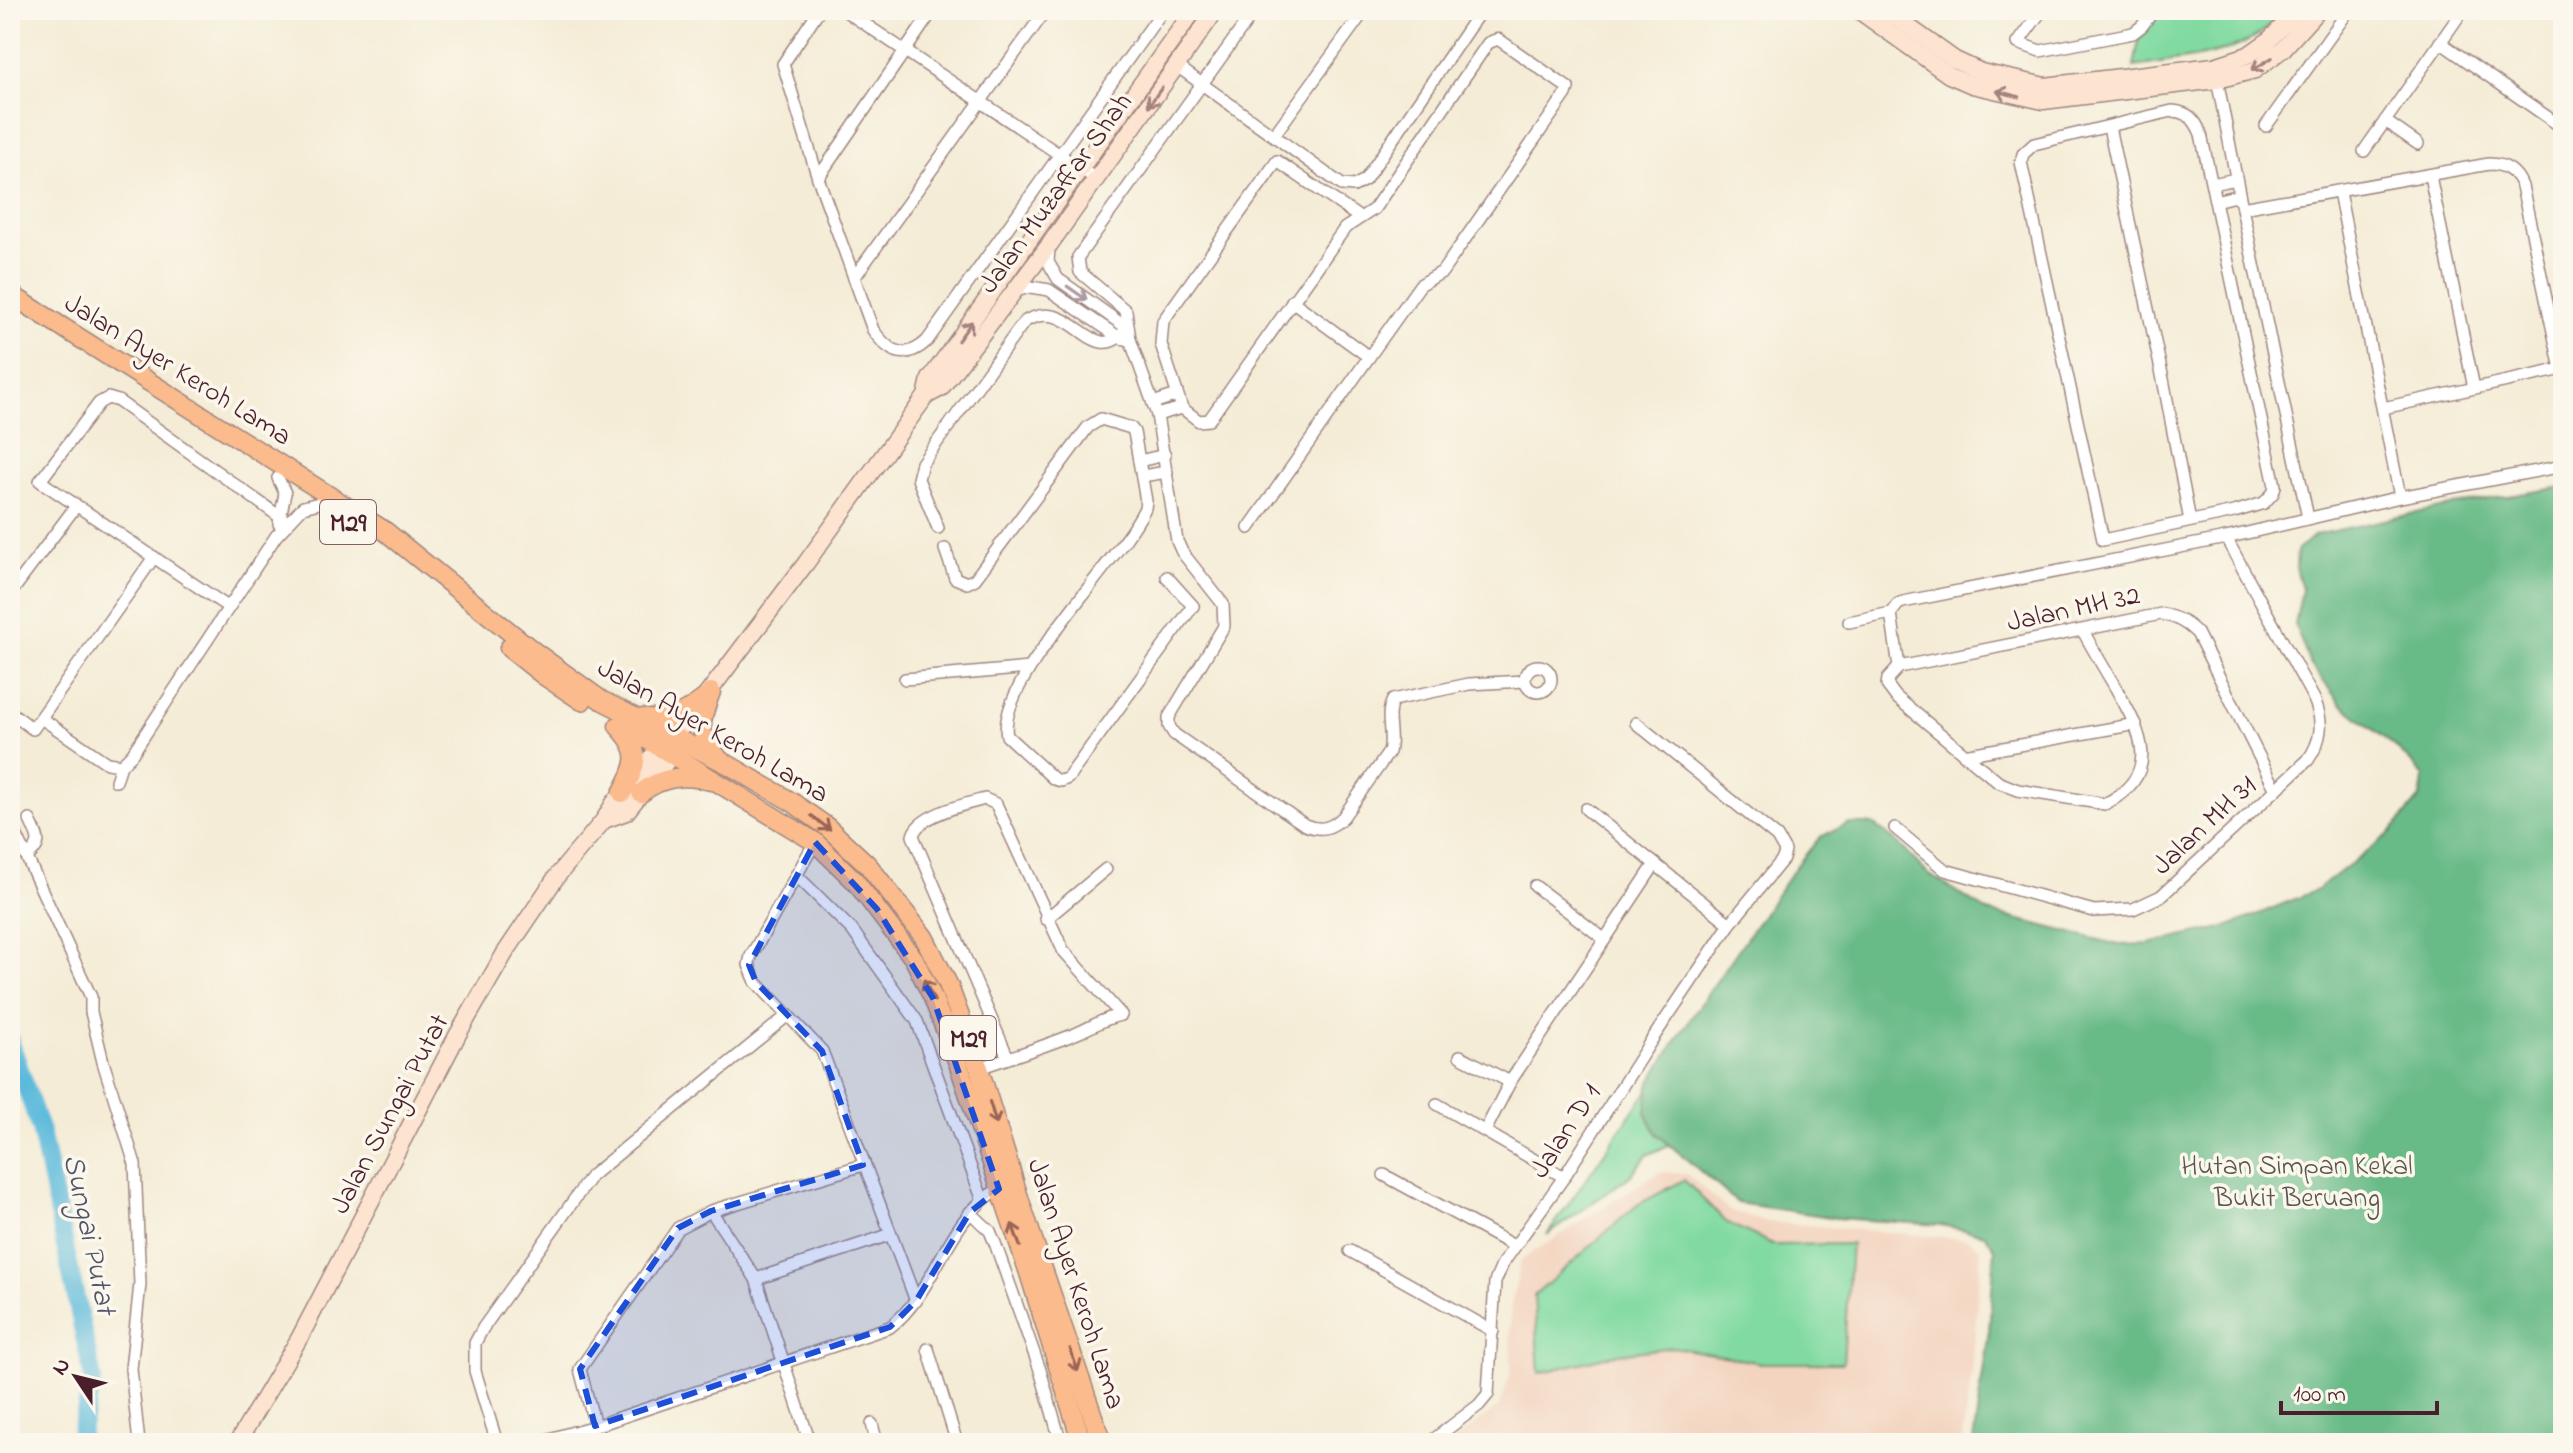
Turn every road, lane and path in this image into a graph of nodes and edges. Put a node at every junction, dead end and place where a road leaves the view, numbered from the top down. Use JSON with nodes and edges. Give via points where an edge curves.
{"nodes":[{"id":1,"x":819,"y":10,"type":"edge"},
{"id":2,"x":844,"y":10,"type":"edge"},
{"id":3,"x":933,"y":10,"type":"edge"},
{"id":4,"x":1046,"y":10,"type":"edge"},
{"id":5,"x":1163,"y":10,"type":"edge"},
{"id":6,"x":1194,"y":10,"type":"edge"},
{"id":7,"x":1216,"y":10,"type":"edge"},
{"id":8,"x":1255,"y":10,"type":"edge"},
{"id":9,"x":1365,"y":10,"type":"edge"},
{"id":10,"x":1481,"y":10,"type":"edge"},
{"id":11,"x":1858,"y":10,"type":"edge"},
{"id":12,"x":1885,"y":10,"type":"edge"},
{"id":13,"x":2042,"y":10,"type":"edge"},
{"id":14,"x":2154,"y":10,"type":"edge"},
{"id":15,"x":2298,"y":10,"type":"edge"},
{"id":16,"x":2318,"y":10,"type":"edge"},
{"id":17,"x":2349,"y":10,"type":"edge"},
{"id":18,"x":2463,"y":10,"type":"edge"},
{"id":19,"x":2554,"y":10,"type":"edge"},
{"id":20,"x":2563,"y":16,"type":"edge"},
{"id":21,"x":2440,"y":42,"type":"junction"},
{"id":22,"x":905,"y":50,"type":"junction"},
{"id":23,"x":1177,"y":66,"type":"junction"},
{"id":24,"x":2216,"y":73,"type":"junction"},
{"id":25,"x":1202,"y":82,"type":"junction"},
{"id":26,"x":981,"y":100,"type":"junction"},
{"id":27,"x":2385,"y":121,"type":"junction"},
{"id":28,"x":2266,"y":126,"type":"dead end"},
{"id":29,"x":2109,"y":127,"type":"junction"},
{"id":30,"x":2563,"y":128,"type":"edge"},
{"id":31,"x":1274,"y":135,"type":"junction"},
{"id":32,"x":2418,"y":144,"type":"dead end"},
{"id":33,"x":2364,"y":151,"type":"dead end"},
{"id":34,"x":1061,"y":154,"type":"junction"},
{"id":35,"x":1082,"y":169,"type":"junction"},
{"id":36,"x":2430,"y":176,"type":"junction"},
{"id":37,"x":818,"y":178,"type":"junction"},
{"id":38,"x":1096,"y":179,"type":"junction"},
{"id":39,"x":2236,"y":179,"type":"junction"},
{"id":40,"x":2212,"y":184,"type":"junction"},
{"id":41,"x":2339,"y":192,"type":"junction"},
{"id":42,"x":2239,"y":195,"type":"junction"},
{"id":43,"x":2215,"y":201,"type":"junction"},
{"id":44,"x":2242,"y":208,"type":"junction"},
{"id":45,"x":1360,"y":218,"type":"junction"},
{"id":46,"x":1050,"y":244,"type":"junction"},
{"id":47,"x":854,"y":278,"type":"junction"},
{"id":48,"x":1014,"y":291,"type":"junction"},
{"id":49,"x":10,"y":294,"type":"edge"},
{"id":50,"x":1292,"y":301,"type":"junction"},
{"id":51,"x":10,"y":308,"type":"edge"},
{"id":52,"x":1126,"y":335,"type":"junction"},
{"id":53,"x":1369,"y":357,"type":"junction"},
{"id":54,"x":2562,"y":369,"type":"edge"},
{"id":55,"x":2474,"y":388,"type":"junction"},
{"id":56,"x":1177,"y":395,"type":"junction"},
{"id":57,"x":926,"y":396,"type":"junction"},
{"id":58,"x":1182,"y":408,"type":"junction"},
{"id":59,"x":2383,"y":408,"type":"junction"},
{"id":60,"x":1155,"y":409,"type":"junction"},
{"id":61,"x":1165,"y":455,"type":"junction"},
{"id":62,"x":1139,"y":461,"type":"junction"},
{"id":63,"x":2563,"y":466,"type":"edge"},
{"id":64,"x":1167,"y":472,"type":"junction"},
{"id":65,"x":1142,"y":476,"type":"junction"},
{"id":66,"x":278,"y":478,"type":"junction"},
{"id":67,"x":2400,"y":497,"type":"junction"},
{"id":68,"x":319,"y":503,"type":"junction"},
{"id":69,"x":76,"y":506,"type":"junction"},
{"id":70,"x":2308,"y":518,"type":"junction"},
{"id":71,"x":284,"y":520,"type":"junction"},
{"id":72,"x":2190,"y":521,"type":"junction"},
{"id":73,"x":938,"y":528,"type":"dead end"},
{"id":74,"x":1249,"y":528,"type":"dead end"},
{"id":75,"x":2226,"y":538,"type":"junction"},
{"id":76,"x":945,"y":549,"type":"dead end"},
{"id":77,"x":154,"y":557,"type":"junction"},
{"id":78,"x":1167,"y":577,"type":"dead end"},
{"id":79,"x":10,"y":594,"type":"edge"},
{"id":80,"x":228,"y":607,"type":"junction"},
{"id":81,"x":1891,"y":613,"type":"junction"},
{"id":82,"x":1849,"y":622,"type":"dead end"},
{"id":83,"x":2083,"y":631,"type":"junction"},
{"id":84,"x":1899,"y":667,"type":"junction"},
{"id":85,"x":1029,"y":668,"type":"junction"},
{"id":86,"x":905,"y":679,"type":"dead end"},
{"id":87,"x":1525,"y":681,"type":"dead end"},
{"id":88,"x":709,"y":694,"type":"junction"},
{"id":89,"x":10,"y":712,"type":"edge"},
{"id":90,"x":616,"y":715,"type":"junction"},
{"id":91,"x":41,"y":718,"type":"junction"},
{"id":92,"x":1636,"y":723,"type":"dead end"},
{"id":93,"x":2136,"y":724,"type":"junction"},
{"id":94,"x":674,"y":740,"type":"junction"},
{"id":95,"x":1964,"y":755,"type":"junction"},
{"id":96,"x":121,"y":765,"type":"junction"},
{"id":97,"x":729,"y":765,"type":"junction"},
{"id":98,"x":116,"y":781,"type":"dead end"},
{"id":99,"x":725,"y":785,"type":"junction"},
{"id":100,"x":2276,"y":790,"type":"junction"},
{"id":101,"x":632,"y":793,"type":"junction"},
{"id":102,"x":1586,"y":809,"type":"dead end"},
{"id":103,"x":30,"y":820,"type":"dead end"},
{"id":104,"x":10,"y":821,"type":"edge"},
{"id":105,"x":1895,"y":828,"type":"dead end"},
{"id":106,"x":815,"y":842,"type":"junction"},
{"id":107,"x":27,"y":857,"type":"junction"},
{"id":108,"x":1655,"y":864,"type":"junction"},
{"id":109,"x":1106,"y":869,"type":"dead end"},
{"id":110,"x":796,"y":875,"type":"junction"},
{"id":111,"x":1535,"y":886,"type":"dead end"},
{"id":112,"x":1046,"y":919,"type":"junction"},
{"id":113,"x":1730,"y":924,"type":"junction"},
{"id":114,"x":1604,"y":939,"type":"junction"},
{"id":115,"x":788,"y":1015,"type":"junction"},
{"id":116,"x":1060,"y":1040,"type":"junction"},
{"id":117,"x":1066,"y":1053,"type":"dead end"},
{"id":118,"x":1460,"y":1056,"type":"dead end"},
{"id":119,"x":1008,"y":1058,"type":"junction"},
{"id":120,"x":979,"y":1068,"type":"junction"},
{"id":121,"x":1510,"y":1082,"type":"junction"},
{"id":122,"x":1437,"y":1104,"type":"dead end"},
{"id":123,"x":1485,"y":1131,"type":"junction"},
{"id":124,"x":863,"y":1165,"type":"junction"},
{"id":125,"x":1384,"y":1175,"type":"dead end"},
{"id":126,"x":1564,"y":1177,"type":"junction"},
{"id":127,"x":999,"y":1189,"type":"junction"},
{"id":128,"x":982,"y":1198,"type":"junction"},
{"id":129,"x":711,"y":1211,"type":"junction"},
{"id":130,"x":970,"y":1212,"type":"junction"},
{"id":131,"x":889,"y":1235,"type":"junction"},
{"id":132,"x":1514,"y":1246,"type":"junction"},
{"id":133,"x":1350,"y":1251,"type":"dead end"},
{"id":134,"x":756,"y":1279,"type":"junction"},
{"id":135,"x":916,"y":1301,"type":"junction"},
{"id":136,"x":1493,"y":1331,"type":"junction"},
{"id":137,"x":928,"y":1349,"type":"dead end"},
{"id":138,"x":781,"y":1362,"type":"junction"},
{"id":139,"x":872,"y":1424,"type":"dead end"},
{"id":140,"x":595,"y":1426,"type":"junction"},
{"id":141,"x":139,"y":1443,"type":"edge"},
{"id":142,"x":237,"y":1443,"type":"edge"},
{"id":143,"x":497,"y":1443,"type":"edge"},
{"id":144,"x":535,"y":1443,"type":"edge"},
{"id":145,"x":810,"y":1443,"type":"edge"},
{"id":146,"x":877,"y":1443,"type":"edge"},
{"id":147,"x":957,"y":1443,"type":"edge"},
{"id":148,"x":1061,"y":1443,"type":"edge"},
{"id":149,"x":1082,"y":1443,"type":"edge"},
{"id":150,"x":1102,"y":1443,"type":"edge"},
{"id":151,"x":1429,"y":1443,"type":"edge"}],
"edges":[{"from":1,"to":37,"type":"street","via":[[783,64]]},
{"from":2,"to":22,"type":"street"},
{"from":3,"to":22,"type":"street"},
{"from":4,"to":26,"type":"street"},
{"from":5,"to":34,"type":"street"},
{"from":6,"to":35,"type":"main road","name":"Jalan Muzaffar Shah"},
{"from":7,"to":23,"type":"main road","name":"Jalan Muzaffar Shah"},
{"from":8,"to":25,"type":"street"},
{"from":9,"to":31,"type":"street"},
{"from":10,"to":31,"type":"street","via":[[1360,184],[1342,185]]},
{"from":24,"to":11,"type":"main road","one_way":true,"via":[[2031,100],[1949,75]]},
{"from":12,"to":24,"type":"main road","via":[[1955,60],[2036,85]]},
{"from":13,"to":14,"type":"street","via":[[2018,43],[2040,51],[2133,33]]},
{"from":15,"to":24,"type":"main road","via":[[2268,41]]},
{"from":16,"to":24,"type":"main road","one_way":true,"via":[[2265,64],[2255,70]]},
{"from":17,"to":28,"type":"street"},
{"from":18,"to":21,"type":"street"},
{"from":19,"to":20,"type":"street"},
{"from":21,"to":27,"type":"street"},
{"from":21,"to":30,"type":"street"},
{"from":22,"to":26,"type":"street"},
{"from":22,"to":37,"type":"street"},
{"from":23,"to":25,"type":"street"},
{"from":23,"to":38,"type":"main road","name":"Jalan Muzaffar Shah","one_way":true},
{"from":24,"to":39,"type":"street"},
{"from":25,"to":31,"type":"street"},
{"from":25,"to":52,"type":"street","via":[[1078,257],[1080,272],[1123,307]]},
{"from":26,"to":34,"type":"street"},
{"from":26,"to":47,"type":"street"},
{"from":27,"to":32,"type":"street"},
{"from":27,"to":33,"type":"street"},
{"from":29,"to":40,"type":"street","via":[[2172,111],[2187,114],[2201,134]]},
{"from":29,"to":72,"type":"street"},
{"from":29,"to":72,"type":"street","via":[[2034,144],[2023,154],[2021,169],[2103,540]]},
{"from":34,"to":35,"type":"street"},
{"from":34,"to":47,"type":"street","via":[[918,349],[899,353],[880,340]]},
{"from":35,"to":38,"type":"street"},
{"from":57,"to":35,"type":"main road","name":"Jalan Muzaffar Shah","one_way":true,"via":[[930,379]]},
{"from":36,"to":41,"type":"street"},
{"from":36,"to":54,"type":"street","via":[[2498,164],[2518,178]]},
{"from":36,"to":55,"type":"street"},
{"from":37,"to":47,"type":"street"},
{"from":38,"to":46,"type":"main road","name":"Jalan Muzaffar Shah"},
{"from":39,"to":40,"type":"street"},
{"from":39,"to":42,"type":"street"},
{"from":40,"to":43,"type":"street"},
{"from":41,"to":44,"type":"street"},
{"from":41,"to":59,"type":"street"},
{"from":42,"to":43,"type":"street"},
{"from":42,"to":44,"type":"street"},
{"from":43,"to":72,"type":"street","via":[[2275,486],[2264,503]]},
{"from":44,"to":70,"type":"street"},
{"from":45,"to":50,"type":"street","via":[[1345,228]]},
{"from":45,"to":53,"type":"street","via":[[1374,209],[1493,39],[1568,88],[1442,272],[1420,285]]},
{"from":45,"to":56,"type":"street","via":[[1277,161],[1163,321],[1161,344]]},
{"from":46,"to":48,"type":"main road","name":"Jalan Muzaffar Shah"},
{"from":46,"to":52,"type":"street","one_way":true,"via":[[1048,262],[1058,279]]},
{"from":48,"to":52,"type":"street","via":[[1049,290]]},
{"from":48,"to":57,"type":"main road","name":"Jalan Muzaffar Shah","via":[[941,388]]},
{"from":49,"to":90,"type":"main road","name":"Jalan Ayer Keroh Lama","number":"M29","via":[[385,531]]},
{"from":50,"to":53,"type":"street"},
{"from":50,"to":58,"type":"street","via":[[1209,420],[1199,421]]},
{"from":51,"to":66,"type":"main road","name":"Jalan Ayer Keroh Lama","number":"M29"},
{"from":52,"to":60,"type":"street"},
{"from":52,"to":73,"type":"street","via":[[1100,343],[1053,315],[1024,322],[922,463],[918,479]]},
{"from":53,"to":74,"type":"street"},
{"from":54,"to":55,"type":"street"},
{"from":55,"to":59,"type":"street"},
{"from":56,"to":58,"type":"street"},
{"from":56,"to":60,"type":"street"},
{"from":57,"to":88,"type":"main road","name":"Jalan Muzaffar Shah"},
{"from":58,"to":60,"type":"street"},
{"from":59,"to":67,"type":"street"},
{"from":60,"to":61,"type":"street"},
{"from":61,"to":62,"type":"street"},
{"from":61,"to":64,"type":"street"},
{"from":62,"to":65,"type":"street"},
{"from":62,"to":76,"type":"street","via":[[1131,428],[1101,419],[1081,434],[975,579],[967,583],[955,578]]},
{"from":63,"to":67,"type":"street"},
{"from":64,"to":65,"type":"street"},
{"from":64,"to":87,"type":"street","via":[[1177,541],[1225,614],[1224,626],[1169,717],[1169,726],[1305,825],[1317,830],[1334,826],[1347,812],[1389,752],[1388,711],[1393,700],[1469,684]]},
{"from":65,"to":85,"type":"street","via":[[1142,516]]},
{"from":66,"to":68,"type":"main road","name":"Jalan Ayer Keroh Lama","number":"M29"},
{"from":66,"to":71,"type":"street","via":[[285,493]]},
{"from":67,"to":70,"type":"street"},
{"from":68,"to":71,"type":"street"},
{"from":68,"to":90,"type":"main road","name":"Jalan Ayer Keroh Lama","number":"M29","via":[[429,580],[543,675]]},
{"from":69,"to":71,"type":"street","via":[[40,481],[108,398]]},
{"from":69,"to":77,"type":"street"},
{"from":69,"to":79,"type":"street"},
{"from":70,"to":75,"type":"street"},
{"from":71,"to":80,"type":"street"},
{"from":75,"to":81,"type":"street","via":[[1903,602]]},
{"from":75,"to":100,"type":"street","name":"Jalan MH 31","via":[[2320,712],[2315,749]]},
{"from":77,"to":80,"type":"street"},
{"from":77,"to":91,"type":"street"},
{"from":78,"to":85,"type":"street","via":[[1193,606],[1061,781],[1007,736],[1009,705]]},
{"from":80,"to":96,"type":"street"},
{"from":81,"to":82,"type":"street"},
{"from":81,"to":84,"type":"street"},
{"from":83,"to":84,"type":"street","name":"Jalan MH 32"},
{"from":83,"to":93,"type":"street"},
{"from":83,"to":100,"type":"street","name":"Jalan MH 32","via":[[2161,614],[2188,624]]},
{"from":84,"to":95,"type":"street","via":[[1887,685]]},
{"from":85,"to":86,"type":"street"},
{"from":88,"to":90,"type":"main road","via":[[668,720]]},
{"from":88,"to":94,"type":"main road","name":"Jalan Muzaffar Shah"},
{"from":88,"to":97,"type":"main road","via":[[703,738]]},
{"from":89,"to":91,"type":"street","via":[[33,729]]},
{"from":90,"to":94,"type":"main road","name":"Jalan Ayer Keroh Lama","number":"M29"},
{"from":90,"to":101,"type":"main road","via":[[636,755]]},
{"from":91,"to":96,"type":"street","via":[[107,763]]},
{"from":92,"to":113,"type":"street","name":"Jalan D 1","via":[[1777,837],[1785,851]]},
{"from":93,"to":95,"type":"street"},
{"from":93,"to":95,"type":"street","via":[[2143,753],[2140,770],[2132,784],[2105,804],[2018,790],[1998,782]]},
{"from":94,"to":97,"type":"main road","name":"Jalan Ayer Keroh Lama","number":"M29"},
{"from":94,"to":99,"type":"main road","name":"Jalan Ayer Keroh Lama","number":"M29"},
{"from":94,"to":101,"type":"main road","name":"Jalan Sungai Putat"},
{"from":96,"to":98,"type":"street"},
{"from":97,"to":120,"type":"main road","name":"Jalan Ayer Keroh Lama","number":"M29","one_way":true,"via":[[826,826],[868,865],[924,937]]},
{"from":99,"to":101,"type":"main road","via":[[673,778]]},
{"from":99,"to":106,"type":"main road","name":"Jalan Ayer Keroh Lama","number":"M29"},
{"from":100,"to":105,"type":"street","name":"Jalan MH 31","via":[[2161,896],[2114,911],[2094,911],[1945,870]]},
{"from":101,"to":142,"type":"main road","name":"Jalan Sungai Putat","via":[[626,812],[604,820],[557,876],[505,953],[300,1337]]},
{"from":102,"to":108,"type":"street"},
{"from":103,"to":107,"type":"street","via":[[39,843]]},
{"from":104,"to":107,"type":"street"},
{"from":106,"to":110,"type":"street"},
{"from":127,"to":106,"type":"main road","name":"Jalan Ayer Keroh Lama","number":"M29","one_way":true,"via":[[958,1063],[914,959],[855,881]]},
{"from":107,"to":141,"type":"street","via":[[91,997],[103,1062],[135,1164],[140,1284],[131,1369]]},
{"from":108,"to":113,"type":"street"},
{"from":108,"to":114,"type":"street"},
{"from":109,"to":112,"type":"street"},
{"from":110,"to":115,"type":"street","via":[[749,965],[756,982]]},
{"from":110,"to":128,"type":"street","via":[[852,930],[917,1021]]},
{"from":111,"to":114,"type":"street"},
{"from":112,"to":116,"type":"street","via":[[1063,950],[1116,1013]]},
{"from":112,"to":119,"type":"street","via":[[993,801],[954,808],[914,829]]},
{"from":113,"to":126,"type":"street","name":"Jalan D 1"},
{"from":114,"to":121,"type":"street"},
{"from":115,"to":124,"type":"street","via":[[822,1051]]},
{"from":115,"to":143,"type":"street","via":[[591,1176],[483,1328],[475,1343],[475,1371]]},
{"from":116,"to":117,"type":"street"},
{"from":116,"to":119,"type":"street"},
{"from":118,"to":121,"type":"street"},
{"from":119,"to":120,"type":"street"},
{"from":120,"to":150,"type":"main road","name":"Jalan Ayer Keroh Lama","number":"M29","one_way":true},
{"from":121,"to":123,"type":"street"},
{"from":122,"to":123,"type":"street"},
{"from":123,"to":126,"type":"street"},
{"from":124,"to":129,"type":"street"},
{"from":124,"to":131,"type":"street"},
{"from":125,"to":132,"type":"street"},
{"from":126,"to":132,"type":"street","name":"Jalan D 1"},
{"from":127,"to":128,"type":"street"},
{"from":149,"to":127,"type":"main road","name":"Jalan Ayer Keroh Lama","number":"M29","one_way":true},
{"from":128,"to":130,"type":"street"},
{"from":129,"to":134,"type":"street"},
{"from":129,"to":140,"type":"street","via":[[678,1228],[580,1369]]},
{"from":130,"to":135,"type":"street"},
{"from":130,"to":148,"type":"street","via":[[995,1243]]},
{"from":131,"to":134,"type":"street"},
{"from":131,"to":135,"type":"street"},
{"from":132,"to":136,"type":"street","name":"Jalan D 1","via":[[1495,1282]]},
{"from":133,"to":136,"type":"street"},
{"from":134,"to":138,"type":"street"},
{"from":135,"to":138,"type":"street","via":[[890,1327]]},
{"from":136,"to":151,"type":"street","name":"Jalan D 1","via":[[1488,1394]]},
{"from":137,"to":147,"type":"street"},
{"from":138,"to":140,"type":"street"},
{"from":138,"to":145,"type":"street"},
{"from":139,"to":146,"type":"street"},
{"from":140,"to":144,"type":"street"}]}
